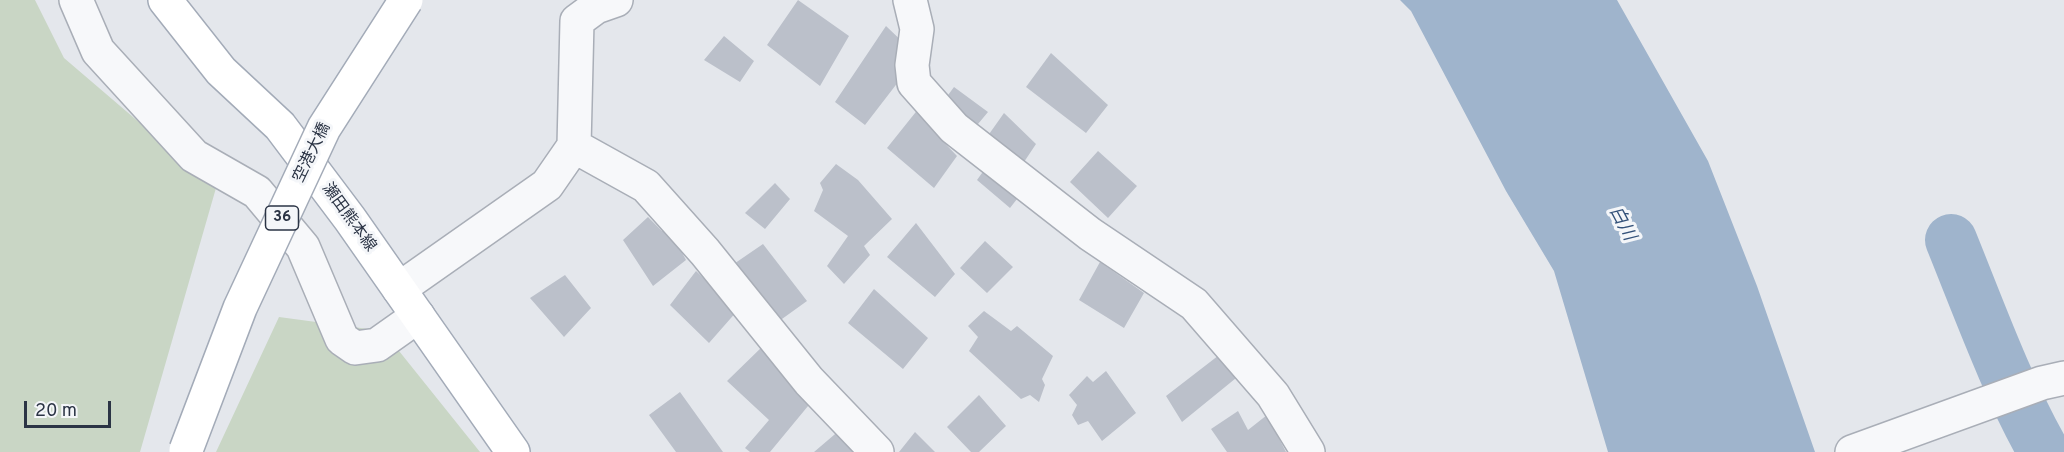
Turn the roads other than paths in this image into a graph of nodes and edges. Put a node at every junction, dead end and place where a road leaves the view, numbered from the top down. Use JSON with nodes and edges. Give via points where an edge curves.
{"nodes":[{"id":1,"x":76,"y":0,"type":"edge"},
{"id":2,"x":165,"y":0,"type":"edge"},
{"id":3,"x":406,"y":0,"type":"edge"},
{"id":4,"x":616,"y":0,"type":"edge"},
{"id":5,"x":910,"y":0,"type":"edge"},
{"id":6,"x":574,"y":146,"type":"junction"},
{"id":7,"x":399,"y":289,"type":"junction"},
{"id":8,"x":418,"y":316,"type":"junction"},
{"id":9,"x":2053,"y":380,"type":"edge"},
{"id":10,"x":186,"y":451,"type":"edge"},
{"id":11,"x":513,"y":452,"type":"edge"},
{"id":12,"x":877,"y":452,"type":"edge"},
{"id":13,"x":1308,"y":452,"type":"edge"},
{"id":14,"x":1852,"y":452,"type":"edge"}],
"edges":[{"from":1,"to":8,"type":"street","via":[[98,51],[194,156],[257,192],[303,247],[342,339],[355,348],[377,345]]},
{"from":2,"to":7,"type":"main road","name":"瀬田熊本線","via":[[221,71],[280,126]]},
{"from":3,"to":10,"type":"main road","name":"空港大橋","number":"36","bridge":true,"via":[[324,128],[240,308]]},
{"from":4,"to":6,"type":"street","via":[[596,7],[577,21]]},
{"from":5,"to":13,"type":"street","via":[[916,29],[914,83],[954,128],[1090,234],[1194,304],[1273,395]]},
{"from":6,"to":7,"type":"street","via":[[547,185]]},
{"from":6,"to":12,"type":"street","via":[[646,186],[809,381]]},
{"from":7,"to":8,"type":"main road","name":"瀬田熊本線"},
{"from":8,"to":11,"type":"main road","name":"瀬田熊本線"},
{"from":9,"to":14,"type":"street"}]}
